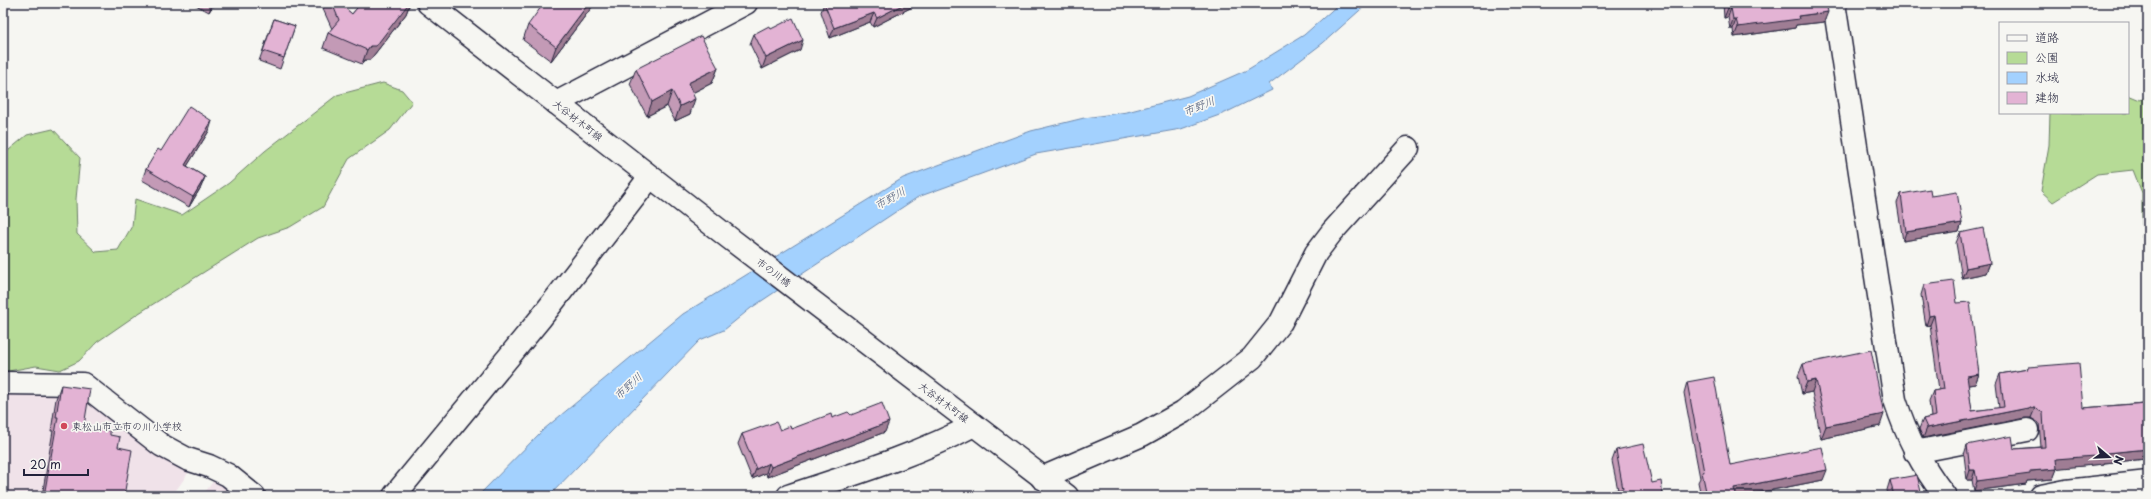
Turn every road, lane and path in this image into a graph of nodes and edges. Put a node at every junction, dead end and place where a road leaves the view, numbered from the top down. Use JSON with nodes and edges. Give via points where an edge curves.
{"nodes":[{"id":1,"x":428,"y":3,"type":"edge"},
{"id":2,"x":746,"y":3,"type":"edge"},
{"id":3,"x":1834,"y":3,"type":"edge"},
{"id":4,"x":556,"y":103,"type":"junction"},
{"id":5,"x":1408,"y":148,"type":"dead end"},
{"id":6,"x":650,"y":177,"type":"junction"},
{"id":7,"x":728,"y":237,"type":"joint"},
{"id":8,"x":821,"y":308,"type":"joint"},
{"id":9,"x":3,"y":383,"type":"edge"},
{"id":10,"x":974,"y":425,"type":"junction"},
{"id":11,"x":2027,"y":430,"type":"dead end"},
{"id":12,"x":1915,"y":452,"type":"junction"},
{"id":13,"x":1042,"y":478,"type":"junction"},
{"id":14,"x":2148,"y":482,"type":"edge"},
{"id":15,"x":254,"y":496,"type":"edge"},
{"id":16,"x":394,"y":496,"type":"edge"},
{"id":17,"x":788,"y":496,"type":"edge"},
{"id":18,"x":1067,"y":496,"type":"edge"},
{"id":19,"x":1945,"y":496,"type":"edge"},
{"id":20,"x":2041,"y":496,"type":"edge"}],
"edges":[{"from":1,"to":4,"type":"street","name":"大谷材木町線"},
{"from":2,"to":4,"type":"street"},
{"from":3,"to":12,"type":"street","via":[[1895,400],[1904,429]]},
{"from":4,"to":6,"type":"street","name":"大谷材木町線"},
{"from":5,"to":13,"type":"street","via":[[1316,253],[1281,322],[1252,358],[1183,412],[1142,435]]},
{"from":6,"to":7,"type":"street","name":"大谷材木町線"},
{"from":6,"to":16,"type":"street","via":[[540,319]]},
{"from":7,"to":8,"type":"street","name":"市の川橋"},
{"from":8,"to":10,"type":"street","name":"大谷材木町線"},
{"from":9,"to":15,"type":"street","via":[[83,384],[161,445],[228,476]]},
{"from":10,"to":13,"type":"street","name":"大谷材木町線"},
{"from":10,"to":17,"type":"street","via":[[909,455]]},
{"from":11,"to":12,"type":"street"},
{"from":12,"to":19,"type":"street"},
{"from":13,"to":18,"type":"street","name":"大谷材木町線"},
{"from":14,"to":20,"type":"street"}]}
